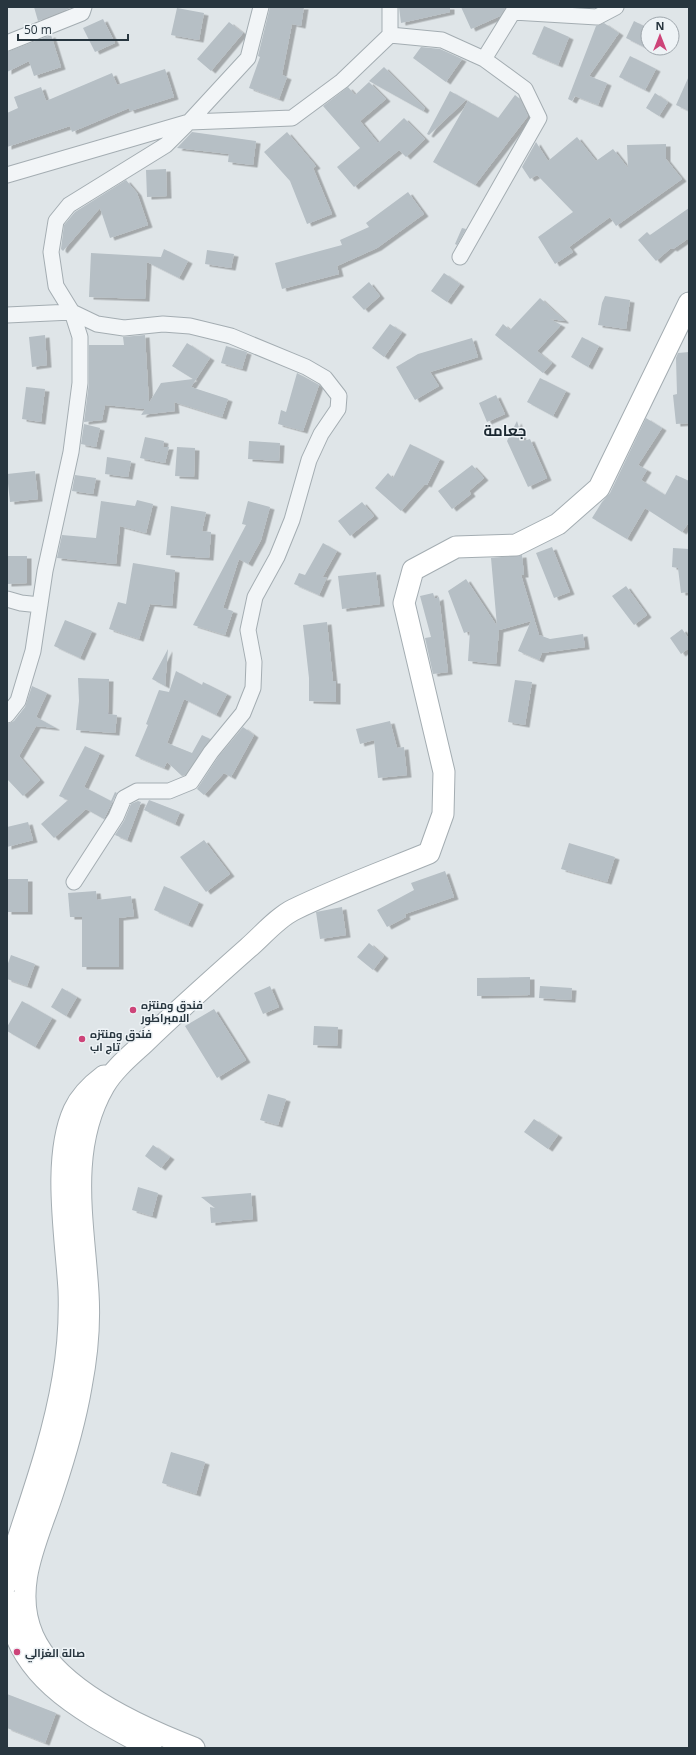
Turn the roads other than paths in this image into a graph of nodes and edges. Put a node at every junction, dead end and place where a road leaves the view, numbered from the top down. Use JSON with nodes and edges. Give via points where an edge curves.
{"nodes":[{"id":1,"x":84,"y":7,"type":"edge"},
{"id":2,"x":261,"y":7,"type":"edge"},
{"id":3,"x":390,"y":7,"type":"edge"},
{"id":4,"x":616,"y":7,"type":"edge"},
{"id":5,"x":512,"y":10,"type":"edge"},
{"id":6,"x":390,"y":35,"type":"junction"},
{"id":7,"x":7,"y":43,"type":"edge"},
{"id":8,"x":484,"y":59,"type":"junction"},
{"id":9,"x":189,"y":122,"type":"junction"},
{"id":10,"x":7,"y":174,"type":"edge"},
{"id":11,"x":460,"y":257,"type":"dead end"},
{"id":12,"x":689,"y":303,"type":"edge"},
{"id":13,"x":72,"y":312,"type":"junction"},
{"id":14,"x":7,"y":316,"type":"edge"},
{"id":15,"x":7,"y":599,"type":"edge"},
{"id":16,"x":40,"y":605,"type":"junction"},
{"id":17,"x":7,"y":715,"type":"edge"},
{"id":18,"x":74,"y":882,"type":"dead end"},
{"id":19,"x":54,"y":1461,"type":"junction"},
{"id":20,"x":7,"y":1583,"type":"edge"},
{"id":21,"x":7,"y":1598,"type":"edge"},
{"id":22,"x":151,"y":1748,"type":"edge"},
{"id":23,"x":194,"y":1748,"type":"edge"}],
"edges":[{"from":1,"to":7,"type":"street","via":[[82,13]]},
{"from":2,"to":9,"type":"street","via":[[248,58]]},
{"from":3,"to":6,"type":"street"},
{"from":4,"to":5,"type":"street","via":[[597,17]]},
{"from":5,"to":8,"type":"street"},
{"from":6,"to":8,"type":"street","via":[[442,40]]},
{"from":6,"to":9,"type":"street","via":[[342,81],[292,118]]},
{"from":8,"to":11,"type":"street","via":[[525,89],[539,118]]},
{"from":9,"to":10,"type":"street"},
{"from":9,"to":13,"type":"street","via":[[166,145],[69,205],[56,221],[51,252],[56,286]]},
{"from":12,"to":19,"type":"main road","via":[[599,488],[558,524],[516,545],[456,547],[413,570],[404,603],[444,772],[443,814],[429,853],[290,912],[180,1007],[114,1072],[95,1083],[80,1099],[70,1119],[62,1183],[69,1290],[69,1335]]},
{"from":13,"to":14,"type":"street"},
{"from":13,"to":16,"type":"street","via":[[80,337],[80,383],[71,452]]},
{"from":13,"to":18,"type":"street","via":[[97,324],[124,328],[163,324],[190,326],[231,336],[306,367],[325,378],[339,396],[338,410],[321,434],[309,460],[292,520],[277,557],[255,597],[248,630],[254,662],[253,688],[243,713],[211,752],[191,782],[169,791],[137,791],[124,798],[116,817]]},
{"from":15,"to":16,"type":"street","via":[[20,604]]},
{"from":16,"to":17,"type":"street","via":[[33,651],[18,701]]},
{"from":19,"to":20,"type":"main road","via":[[8,1570]]},
{"from":19,"to":23,"type":"main road","via":[[28,1565],[24,1601],[33,1637],[53,1665],[94,1699],[137,1724]]},
{"from":21,"to":22,"type":"main road","via":[[14,1631],[33,1664],[56,1690],[84,1711]]}]}
